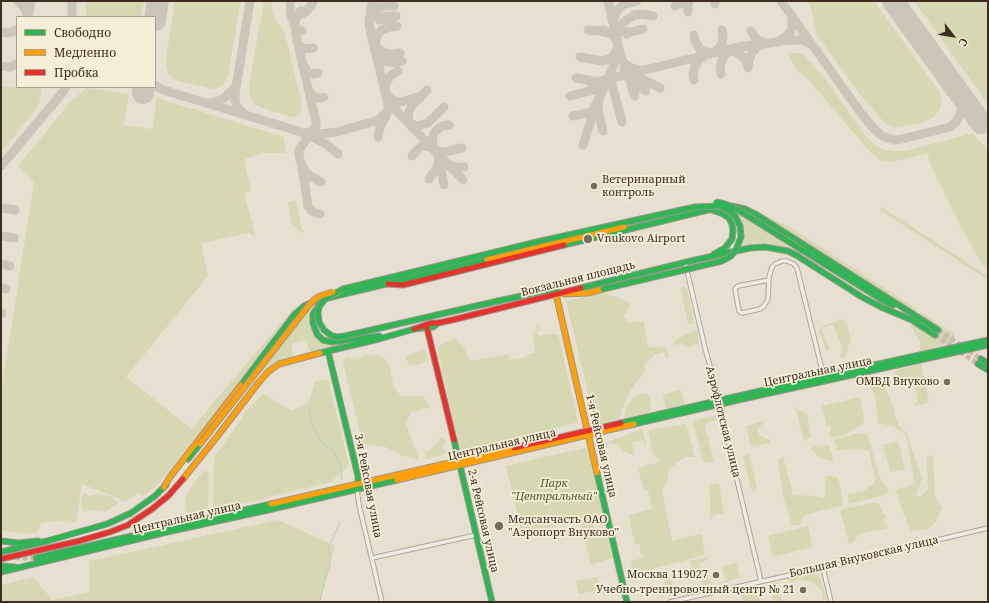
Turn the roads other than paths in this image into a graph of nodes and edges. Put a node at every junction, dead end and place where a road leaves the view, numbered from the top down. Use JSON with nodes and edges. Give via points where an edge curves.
{"nodes":[{"id":1,"x":695,"y":207,"type":"junction"},
{"id":2,"x":702,"y":212,"type":"junction"},
{"id":3,"x":643,"y":226,"type":"junction"},
{"id":4,"x":542,"y":247,"type":"junction"},
{"id":5,"x":537,"y":252,"type":"junction"},
{"id":6,"x":710,"y":256,"type":"junction"},
{"id":7,"x":685,"y":262,"type":"junction"},
{"id":8,"x":466,"y":265,"type":"junction"},
{"id":9,"x":462,"y":270,"type":"junction"},
{"id":10,"x":769,"y":280,"type":"junction"},
{"id":11,"x":388,"y":284,"type":"junction"},
{"id":12,"x":343,"y":289,"type":"junction"},
{"id":13,"x":558,"y":294,"type":"junction"},
{"id":14,"x":326,"y":298,"type":"junction"},
{"id":15,"x":910,"y":313,"type":"junction"},
{"id":16,"x":438,"y":323,"type":"junction"},
{"id":17,"x":427,"y":328,"type":"junction"},
{"id":18,"x":414,"y":329,"type":"junction"},
{"id":19,"x":392,"y":335,"type":"junction"},
{"id":20,"x":988,"y":340,"type":"edge"},
{"id":21,"x":988,"y":345,"type":"edge"},
{"id":22,"x":328,"y":351,"type":"junction"},
{"id":23,"x":988,"y":363,"type":"edge"},
{"id":24,"x":988,"y":370,"type":"edge"},
{"id":25,"x":824,"y":378,"type":"junction"},
{"id":26,"x":720,"y":402,"type":"junction"},
{"id":27,"x":588,"y":433,"type":"junction"},
{"id":28,"x":459,"y":463,"type":"junction"},
{"id":29,"x":357,"y":486,"type":"junction"},
{"id":30,"x":164,"y":487,"type":"junction"},
{"id":31,"x":988,"y":528,"type":"edge"},
{"id":32,"x":476,"y":535,"type":"junction"},
{"id":33,"x":53,"y":539,"type":"junction"},
{"id":34,"x":1,"y":541,"type":"edge"},
{"id":35,"x":1,"y":552,"type":"edge"},
{"id":36,"x":36,"y":558,"type":"tunnel mouth"},
{"id":37,"x":372,"y":558,"type":"junction"},
{"id":38,"x":1,"y":559,"type":"edge"},
{"id":39,"x":1,"y":566,"type":"edge"},
{"id":40,"x":22,"y":567,"type":"junction"},
{"id":41,"x":823,"y":568,"type":"junction"},
{"id":42,"x":1,"y":572,"type":"edge"},
{"id":43,"x":761,"y":582,"type":"junction"},
{"id":44,"x":382,"y":602,"type":"edge"},
{"id":45,"x":492,"y":602,"type":"edge"},
{"id":46,"x":627,"y":602,"type":"edge"},
{"id":47,"x":670,"y":602,"type":"edge"},
{"id":48,"x":831,"y":602,"type":"edge"}],
"edges":[{"from":1,"to":12,"type":"main road","via":[[535,242]]},
{"from":1,"to":13,"type":"main road","bridge":true,"via":[[720,206],[735,216],[740,226],[741,237],[738,246],[728,258],[588,293]]},
{"from":1,"to":15,"type":"main road","bridge":true,"via":[[720,202],[728,204],[884,301]]},
{"from":2,"to":3,"type":"main road"},
{"from":2,"to":6,"type":"main road","via":[[713,210],[723,214],[729,218],[733,229],[732,237],[725,248]]},
{"from":2,"to":15,"type":"main road","via":[[729,206],[745,209]]},
{"from":3,"to":4,"type":"main road","via":[[631,226]]},
{"from":3,"to":5,"type":"main road"},
{"from":4,"to":5,"type":"main road"},
{"from":4,"to":8,"type":"main road"},
{"from":5,"to":9,"type":"main road"},
{"from":6,"to":7,"type":"main road","name":"Вокзальная площадь"},
{"from":6,"to":15,"type":"main road","name":"Вокзальная площадь","via":[[757,247],[788,251],[862,297],[936,333]]},
{"from":7,"to":13,"type":"main road","name":"Вокзальная площадь"},
{"from":7,"to":26,"type":"street","name":"Аэрофлотская улица"},
{"from":8,"to":9,"type":"main road"},
{"from":8,"to":11,"type":"main road"},
{"from":9,"to":11,"type":"main road","via":[[403,285]]},
{"from":10,"to":10,"type":"street","via":[[768,299],[764,306],[740,312],[736,288]]},
{"from":10,"to":25,"type":"street","via":[[771,270],[777,262],[787,261],[796,265]]},
{"from":11,"to":14,"type":"main road"},
{"from":12,"to":13,"type":"main road","bridge":true,"via":[[325,299],[318,311],[322,328],[337,337],[554,289]]},
{"from":12,"to":30,"type":"main road","bridge":true,"via":[[324,294],[309,305]]},
{"from":13,"to":16,"type":"main road","name":"Вокзальная площадь"},
{"from":13,"to":27,"type":"main road","name":"1-я Рейсовая улица"},
{"from":14,"to":19,"type":"main road","via":[[313,314],[314,329],[323,340],[332,342]]},
{"from":14,"to":30,"type":"main road","via":[[315,300],[294,315]]},
{"from":16,"to":17,"type":"main road","name":"Вокзальная площадь"},
{"from":16,"to":18,"type":"main road","name":"Вокзальная площадь"},
{"from":17,"to":18,"type":"main road","name":"Вокзальная площадь"},
{"from":17,"to":28,"type":"main road","name":"2-я Рейсовая улица"},
{"from":18,"to":19,"type":"main road","name":"Вокзальная площадь"},
{"from":19,"to":22,"type":"main road","name":"Вокзальная площадь"},
{"from":20,"to":25,"type":"main road","name":"Центральная улица"},
{"from":21,"to":25,"type":"main road","name":"Центральная улица"},
{"from":22,"to":29,"type":"main road","name":"3-я Рейсовая улица","via":[[358,476]]},
{"from":22,"to":38,"type":"main road","name":"Вокзальная площадь","via":[[283,363],[268,372],[177,486],[141,517],[106,533]]},
{"from":23,"to":24,"type":"main road","via":[[980,361]]},
{"from":25,"to":26,"type":"main road","name":"Центральная улица"},
{"from":26,"to":27,"type":"main road","name":"Центральная улица"},
{"from":26,"to":43,"type":"street","name":"Аэрофлотская улица"},
{"from":27,"to":28,"type":"main road","name":"Центральная улица"},
{"from":27,"to":46,"type":"main road","name":"1-я Рейсовая улица"},
{"from":28,"to":29,"type":"main road","name":"Центральная улица"},
{"from":28,"to":32,"type":"main road","name":"2-я Рейсовая улица"},
{"from":29,"to":36,"type":"main road","name":"Центральная улица"},
{"from":29,"to":37,"type":"street","name":"3-я Рейсовая улица"},
{"from":29,"to":40,"type":"main road","name":"Центральная улица","via":[[268,510]]},
{"from":30,"to":33,"type":"main road","via":[[155,496],[121,518]]},
{"from":31,"to":41,"type":"street","name":"Большая Внуковская улица"},
{"from":32,"to":37,"type":"street"},
{"from":32,"to":45,"type":"main road","name":"2-я Рейсовая улица"},
{"from":33,"to":34,"type":"main road","via":[[19,543]]},
{"from":33,"to":35,"type":"main road"},
{"from":37,"to":44,"type":"street","name":"3-я Рейсовая улица"},
{"from":39,"to":40,"type":"main road"},
{"from":40,"to":42,"type":"main road","name":"Центральная улица"},
{"from":41,"to":43,"type":"street","name":"Большая Внуковская улица"},
{"from":41,"to":48,"type":"street"},
{"from":43,"to":47,"type":"street","name":"Большая Внуковская улица"}]}
